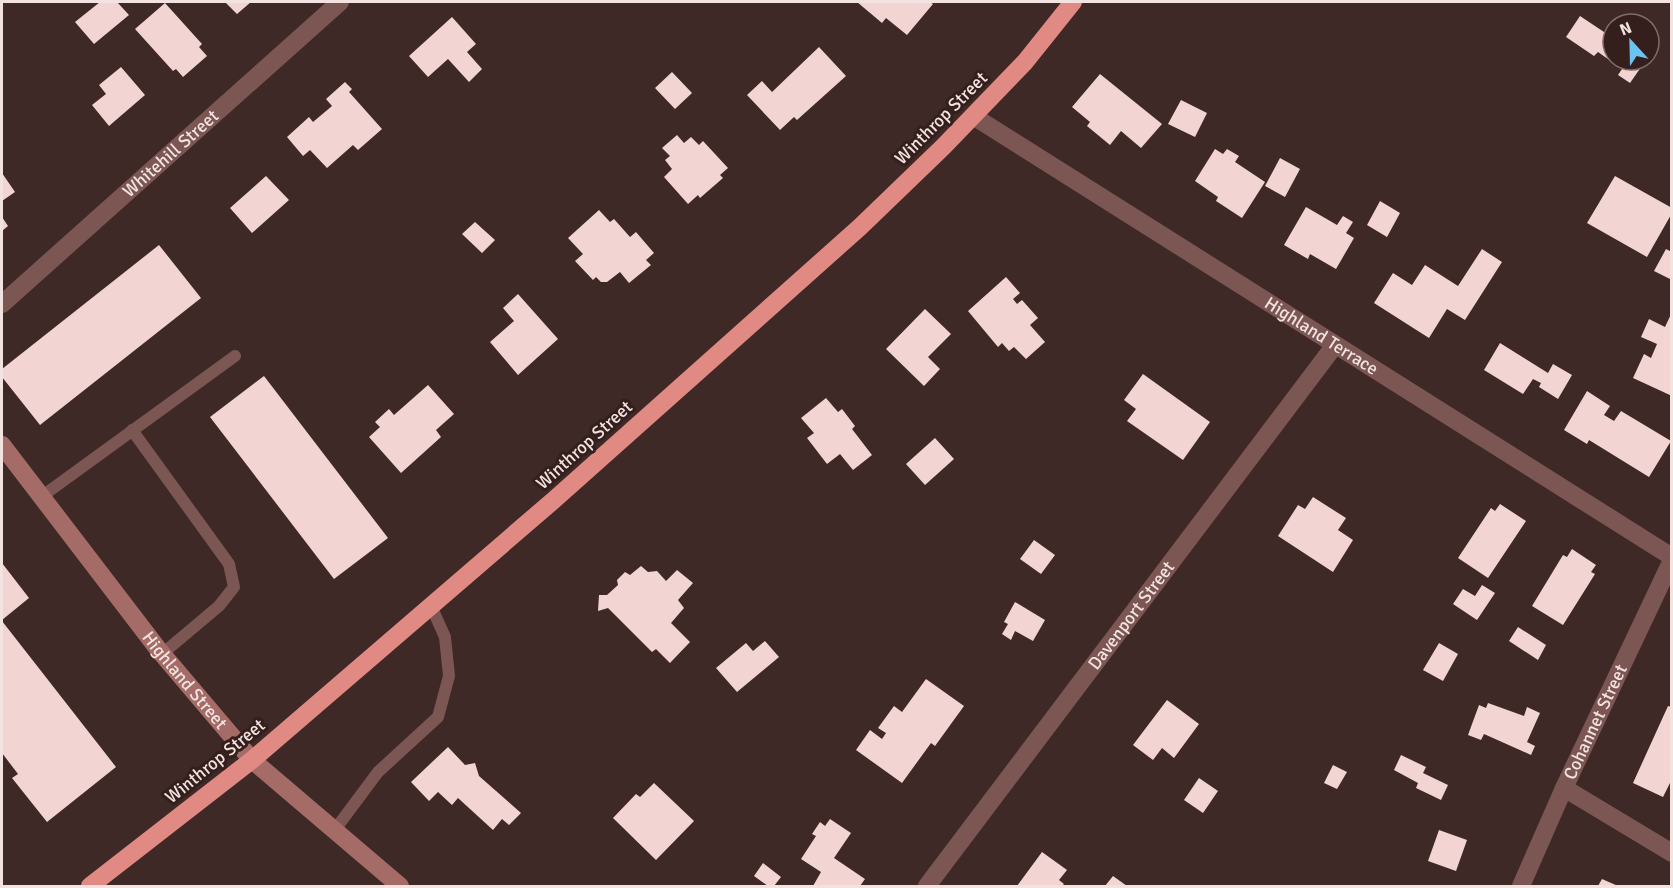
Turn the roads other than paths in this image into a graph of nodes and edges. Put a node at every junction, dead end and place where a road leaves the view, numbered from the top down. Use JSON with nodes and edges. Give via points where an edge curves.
{"nodes":[{"id":1,"x":340,"y":2,"type":"edge"},
{"id":2,"x":1073,"y":2,"type":"edge"},
{"id":3,"x":973,"y":116,"type":"junction"},
{"id":4,"x":2,"y":304,"type":"edge"},
{"id":5,"x":1335,"y":345,"type":"junction"},
{"id":6,"x":234,"y":356,"type":"dead end"},
{"id":7,"x":132,"y":430,"type":"junction"},
{"id":8,"x":2,"y":445,"type":"edge"},
{"id":9,"x":41,"y":497,"type":"junction"},
{"id":10,"x":1671,"y":559,"type":"edge"},
{"id":11,"x":431,"y":606,"type":"junction"},
{"id":12,"x":162,"y":654,"type":"junction"},
{"id":13,"x":252,"y":760,"type":"junction"},
{"id":14,"x":1564,"y":788,"type":"junction"},
{"id":15,"x":334,"y":831,"type":"junction"},
{"id":16,"x":1671,"y":854,"type":"edge"},
{"id":17,"x":90,"y":886,"type":"edge"},
{"id":18,"x":400,"y":886,"type":"edge"},
{"id":19,"x":927,"y":886,"type":"edge"},
{"id":20,"x":1521,"y":886,"type":"edge"}],
"edges":[{"from":1,"to":4,"type":"street","name":"Whitehill Street"},
{"from":2,"to":3,"type":"highway","name":"Winthrop Street","via":[[1025,62]]},
{"from":3,"to":5,"type":"street","name":"Highland Terrace"},
{"from":3,"to":11,"type":"highway","name":"Winthrop Street","via":[[860,227]]},
{"from":5,"to":10,"type":"street","name":"Highland Terrace"},
{"from":5,"to":19,"type":"street","name":"Davenport Street"},
{"from":6,"to":7,"type":"lane"},
{"from":7,"to":9,"type":"lane"},
{"from":7,"to":12,"type":"lane","via":[[229,564],[234,587],[219,606]]},
{"from":8,"to":9,"type":"street","name":"Highland Street"},
{"from":9,"to":12,"type":"street","name":"Highland Street"},
{"from":10,"to":14,"type":"street","name":"Cohannet Street"},
{"from":11,"to":13,"type":"highway","name":"Winthrop Street"},
{"from":11,"to":15,"type":"lane","via":[[445,638],[449,676],[438,717],[378,772]]},
{"from":12,"to":13,"type":"street","name":"Highland Street"},
{"from":13,"to":15,"type":"street","name":"Highland Street"},
{"from":13,"to":17,"type":"highway","name":"Winthrop Street"},
{"from":14,"to":16,"type":"street"},
{"from":14,"to":20,"type":"street","name":"Cohannet Street"},
{"from":15,"to":18,"type":"street","name":"Highland Street"}]}
